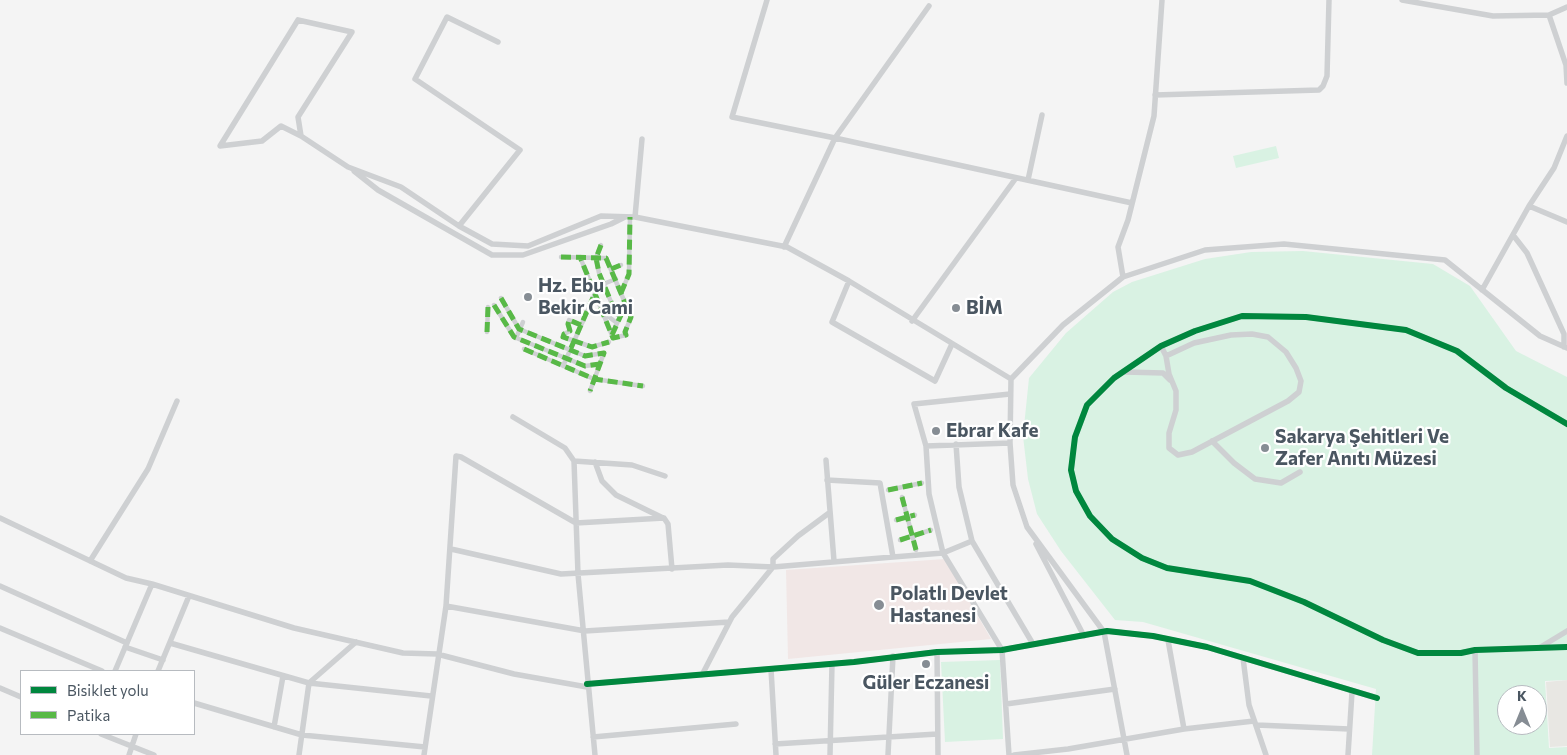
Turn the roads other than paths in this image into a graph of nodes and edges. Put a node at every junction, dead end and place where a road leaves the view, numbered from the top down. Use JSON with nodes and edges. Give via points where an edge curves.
{"nodes":[{"id":1,"x":767,"y":0,"type":"edge"},
{"id":2,"x":1162,"y":0,"type":"edge"},
{"id":3,"x":1330,"y":0,"type":"edge"},
{"id":4,"x":1402,"y":0,"type":"edge"},
{"id":5,"x":929,"y":6,"type":"dead end"},
{"id":6,"x":1567,"y":7,"type":"edge"},
{"id":7,"x":1549,"y":15,"type":"junction"},
{"id":8,"x":498,"y":42,"type":"dead end"},
{"id":9,"x":1567,"y":83,"type":"edge"},
{"id":10,"x":1155,"y":95,"type":"junction"},
{"id":11,"x":1042,"y":114,"type":"dead end"},
{"id":12,"x":301,"y":136,"type":"junction"},
{"id":13,"x":1567,"y":136,"type":"edge"},
{"id":14,"x":835,"y":138,"type":"junction"},
{"id":15,"x":642,"y":139,"type":"dead end"},
{"id":16,"x":348,"y":167,"type":"junction"},
{"id":17,"x":1016,"y":178,"type":"junction"},
{"id":18,"x":1028,"y":180,"type":"junction"},
{"id":19,"x":1132,"y":203,"type":"junction"},
{"id":20,"x":1529,"y":206,"type":"junction"},
{"id":21,"x":630,"y":217,"type":"junction"},
{"id":22,"x":1567,"y":222,"type":"edge"},
{"id":23,"x":459,"y":226,"type":"junction"},
{"id":24,"x":1513,"y":235,"type":"junction"},
{"id":25,"x":601,"y":245,"type":"dead end"},
{"id":26,"x":784,"y":247,"type":"junction"},
{"id":27,"x":561,"y":257,"type":"dead end"},
{"id":28,"x":580,"y":257,"type":"junction"},
{"id":29,"x":596,"y":258,"type":"junction"},
{"id":30,"x":622,"y":265,"type":"dead end"},
{"id":31,"x":611,"y":268,"type":"junction"},
{"id":32,"x":1123,"y":277,"type":"junction"},
{"id":33,"x":616,"y":279,"type":"junction"},
{"id":34,"x":849,"y":281,"type":"junction"},
{"id":35,"x":604,"y":284,"type":"junction"},
{"id":36,"x":1482,"y":290,"type":"junction"},
{"id":37,"x":621,"y":292,"type":"junction"},
{"id":38,"x":595,"y":293,"type":"junction"},
{"id":39,"x":607,"y":293,"type":"junction"},
{"id":40,"x":500,"y":298,"type":"dead end"},
{"id":41,"x":626,"y":304,"type":"junction"},
{"id":42,"x":494,"y":305,"type":"dead end"},
{"id":43,"x":488,"y":307,"type":"dead end"},
{"id":44,"x":613,"y":309,"type":"junction"},
{"id":45,"x":623,"y":310,"type":"junction"},
{"id":46,"x":620,"y":316,"type":"junction"},
{"id":47,"x":609,"y":317,"type":"dead end"},
{"id":48,"x":912,"y":321,"type":"junction"},
{"id":49,"x":523,"y":322,"type":"dead end"},
{"id":50,"x":617,"y":322,"type":"junction"},
{"id":51,"x":581,"y":325,"type":"junction"},
{"id":52,"x":520,"y":329,"type":"junction"},
{"id":53,"x":570,"y":331,"type":"junction"},
{"id":54,"x":487,"y":332,"type":"dead end"},
{"id":55,"x":577,"y":334,"type":"junction"},
{"id":56,"x":612,"y":335,"type":"junction"},
{"id":57,"x":516,"y":338,"type":"junction"},
{"id":58,"x":574,"y":342,"type":"junction"},
{"id":59,"x":609,"y":342,"type":"dead end"},
{"id":60,"x":952,"y":344,"type":"junction"},
{"id":61,"x":1160,"y":346,"type":"junction"},
{"id":62,"x":1566,"y":348,"type":"edge"},
{"id":63,"x":524,"y":349,"type":"dead end"},
{"id":64,"x":570,"y":350,"type":"junction"},
{"id":65,"x":1166,"y":356,"type":"junction"},
{"id":66,"x":566,"y":358,"type":"junction"},
{"id":67,"x":600,"y":364,"type":"junction"},
{"id":68,"x":563,"y":366,"type":"junction"},
{"id":69,"x":1122,"y":372,"type":"junction"},
{"id":70,"x":594,"y":379,"type":"junction"},
{"id":71,"x":1011,"y":379,"type":"junction"},
{"id":72,"x":1172,"y":383,"type":"junction"},
{"id":73,"x":643,"y":386,"type":"dead end"},
{"id":74,"x":590,"y":391,"type":"dead end"},
{"id":75,"x":1010,"y":394,"type":"junction"},
{"id":76,"x":177,"y":401,"type":"dead end"},
{"id":77,"x":513,"y":417,"type":"dead end"},
{"id":78,"x":1567,"y":424,"type":"edge"},
{"id":79,"x":1212,"y":441,"type":"junction"},
{"id":80,"x":1010,"y":443,"type":"junction"},
{"id":81,"x":956,"y":444,"type":"junction"},
{"id":82,"x":926,"y":446,"type":"junction"},
{"id":83,"x":826,"y":460,"type":"dead end"},
{"id":84,"x":574,"y":461,"type":"junction"},
{"id":85,"x":595,"y":462,"type":"junction"},
{"id":86,"x":1300,"y":472,"type":"dead end"},
{"id":87,"x":665,"y":476,"type":"dead end"},
{"id":88,"x":827,"y":480,"type":"junction"},
{"id":89,"x":922,"y":483,"type":"dead end"},
{"id":90,"x":888,"y":490,"type":"dead end"},
{"id":91,"x":902,"y":497,"type":"dead end"},
{"id":92,"x":830,"y":513,"type":"junction"},
{"id":93,"x":915,"y":515,"type":"dead end"},
{"id":94,"x":907,"y":517,"type":"junction"},
{"id":95,"x":0,"y":518,"type":"edge"},
{"id":96,"x":664,"y":518,"type":"junction"},
{"id":97,"x":896,"y":520,"type":"dead end"},
{"id":98,"x":576,"y":523,"type":"junction"},
{"id":99,"x":1027,"y":527,"type":"junction"},
{"id":100,"x":931,"y":530,"type":"dead end"},
{"id":101,"x":912,"y":536,"type":"junction"},
{"id":102,"x":900,"y":540,"type":"dead end"},
{"id":103,"x":972,"y":541,"type":"junction"},
{"id":104,"x":451,"y":549,"type":"junction"},
{"id":105,"x":916,"y":550,"type":"dead end"},
{"id":106,"x":943,"y":553,"type":"junction"},
{"id":107,"x":893,"y":557,"type":"junction"},
{"id":108,"x":90,"y":561,"type":"junction"},
{"id":109,"x":834,"y":561,"type":"junction"},
{"id":110,"x":773,"y":567,"type":"junction"},
{"id":111,"x":672,"y":569,"type":"junction"},
{"id":112,"x":578,"y":574,"type":"junction"},
{"id":113,"x":152,"y":584,"type":"junction"},
{"id":114,"x":0,"y":586,"type":"edge"},
{"id":115,"x":189,"y":596,"type":"junction"},
{"id":116,"x":446,"y":606,"type":"junction"},
{"id":117,"x":729,"y":622,"type":"junction"},
{"id":118,"x":0,"y":628,"type":"edge"},
{"id":119,"x":585,"y":631,"type":"junction"},
{"id":120,"x":1567,"y":631,"type":"edge"},
{"id":121,"x":1104,"y":632,"type":"junction"},
{"id":122,"x":1084,"y":636,"type":"junction"},
{"id":123,"x":1168,"y":640,"type":"junction"},
{"id":124,"x":356,"y":642,"type":"junction"},
{"id":125,"x":170,"y":643,"type":"junction"},
{"id":126,"x":1033,"y":644,"type":"junction"},
{"id":127,"x":126,"y":645,"type":"junction"},
{"id":128,"x":1567,"y":647,"type":"edge"},
{"id":129,"x":1537,"y":649,"type":"junction"},
{"id":130,"x":1002,"y":650,"type":"junction"},
{"id":131,"x":1475,"y":650,"type":"junction"},
{"id":132,"x":937,"y":652,"type":"junction"},
{"id":133,"x":438,"y":654,"type":"junction"},
{"id":134,"x":893,"y":656,"type":"junction"},
{"id":135,"x":1242,"y":658,"type":"junction"},
{"id":136,"x":163,"y":660,"type":"junction"},
{"id":137,"x":832,"y":664,"type":"junction"},
{"id":138,"x":771,"y":669,"type":"junction"},
{"id":139,"x":100,"y":670,"type":"edge"},
{"id":140,"x":115,"y":670,"type":"edge"},
{"id":141,"x":158,"y":670,"type":"edge"},
{"id":142,"x":702,"y":675,"type":"junction"},
{"id":143,"x":283,"y":676,"type":"junction"},
{"id":144,"x":309,"y":683,"type":"junction"},
{"id":145,"x":587,"y":685,"type":"junction"},
{"id":146,"x":0,"y":688,"type":"edge"},
{"id":147,"x":1115,"y":689,"type":"junction"},
{"id":148,"x":1352,"y":692,"type":"junction"},
{"id":149,"x":431,"y":696,"type":"junction"},
{"id":150,"x":20,"y":698,"type":"edge"},
{"id":151,"x":1377,"y":698,"type":"dead end"},
{"id":152,"x":195,"y":703,"type":"edge"},
{"id":153,"x":1006,"y":704,"type":"junction"},
{"id":154,"x":1255,"y":723,"type":"junction"},
{"id":155,"x":736,"y":724,"type":"dead end"},
{"id":156,"x":274,"y":727,"type":"junction"},
{"id":157,"x":1184,"y":729,"type":"junction"},
{"id":158,"x":1350,"y":729,"type":"junction"},
{"id":159,"x":937,"y":734,"type":"junction"},
{"id":160,"x":103,"y":735,"type":"edge"},
{"id":161,"x":136,"y":735,"type":"edge"},
{"id":162,"x":302,"y":735,"type":"junction"},
{"id":163,"x":593,"y":737,"type":"junction"},
{"id":164,"x":889,"y":738,"type":"junction"},
{"id":165,"x":1124,"y":740,"type":"junction"},
{"id":166,"x":830,"y":741,"type":"junction"},
{"id":167,"x":775,"y":744,"type":"junction"},
{"id":168,"x":131,"y":747,"type":"junction"},
{"id":169,"x":425,"y":747,"type":"junction"},
{"id":170,"x":1068,"y":752,"type":"edge"},
{"id":171,"x":129,"y":755,"type":"edge"},
{"id":172,"x":154,"y":755,"type":"edge"},
{"id":173,"x":299,"y":755,"type":"edge"},
{"id":174,"x":424,"y":755,"type":"edge"},
{"id":175,"x":595,"y":755,"type":"edge"},
{"id":176,"x":771,"y":755,"type":"edge"},
{"id":177,"x":776,"y":755,"type":"edge"},
{"id":178,"x":830,"y":755,"type":"edge"},
{"id":179,"x":888,"y":755,"type":"edge"},
{"id":180,"x":938,"y":755,"type":"edge"},
{"id":181,"x":1010,"y":755,"type":"edge"},
{"id":182,"x":1014,"y":755,"type":"edge"},
{"id":183,"x":1126,"y":755,"type":"edge"},
{"id":184,"x":1266,"y":755,"type":"edge"},
{"id":185,"x":1348,"y":755,"type":"edge"},
{"id":186,"x":1477,"y":755,"type":"edge"}],
"edges":[{"from":1,"to":14,"type":"street","via":[[732,117]]},
{"from":2,"to":10,"type":"street"},
{"from":3,"to":10,"type":"street","via":[[1327,76],[1319,90]]},
{"from":4,"to":7,"type":"street","via":[[1493,16]]},
{"from":5,"to":14,"type":"street"},
{"from":6,"to":7,"type":"street"},
{"from":7,"to":9,"type":"street","via":[[1566,65]]},
{"from":8,"to":23,"type":"street","via":[[447,18],[415,79],[520,150]]},
{"from":10,"to":19,"type":"street","via":[[1154,116]]},
{"from":11,"to":18,"type":"street"},
{"from":12,"to":12,"type":"street","via":[[281,126],[262,141],[220,146],[298,20],[352,32],[298,117]]},
{"from":12,"to":16,"type":"street"},
{"from":13,"to":20,"type":"street","via":[[1554,168]]},
{"from":14,"to":17,"type":"street"},
{"from":14,"to":26,"type":"street"},
{"from":15,"to":21,"type":"street"},
{"from":16,"to":21,"type":"street","via":[[378,190],[492,255],[523,255]]},
{"from":16,"to":23,"type":"street","via":[[401,187]]},
{"from":17,"to":18,"type":"street"},
{"from":17,"to":48,"type":"street"},
{"from":18,"to":19,"type":"street"},
{"from":19,"to":32,"type":"street","via":[[1118,247]]},
{"from":20,"to":22,"type":"street"},
{"from":20,"to":24,"type":"street"},
{"from":21,"to":23,"type":"street","via":[[601,216],[528,246],[492,244]]},
{"from":21,"to":26,"type":"street"},
{"from":21,"to":37,"type":"street","via":[[629,274]]},
{"from":24,"to":36,"type":"street"},
{"from":24,"to":62,"type":"street","via":[[1527,253],[1564,334]]},
{"from":25,"to":29,"type":"street"},
{"from":26,"to":34,"type":"street"},
{"from":27,"to":28,"type":"street"},
{"from":28,"to":29,"type":"street"},
{"from":28,"to":38,"type":"street"},
{"from":29,"to":31,"type":"street","via":[[606,258]]},
{"from":29,"to":35,"type":"street"},
{"from":30,"to":31,"type":"street"},
{"from":31,"to":33,"type":"street"},
{"from":32,"to":36,"type":"street","via":[[1205,250],[1284,244],[1445,260]]},
{"from":32,"to":71,"type":"street","via":[[1062,325]]},
{"from":33,"to":35,"type":"street"},
{"from":33,"to":37,"type":"street"},
{"from":34,"to":48,"type":"street"},
{"from":34,"to":60,"type":"street","via":[[832,322],[935,381]]},
{"from":35,"to":38,"type":"street"},
{"from":35,"to":39,"type":"street"},
{"from":36,"to":62,"type":"street","via":[[1540,336]]},
{"from":37,"to":41,"type":"street"},
{"from":38,"to":39,"type":"street"},
{"from":38,"to":51,"type":"street"},
{"from":38,"to":56,"type":"street"},
{"from":39,"to":44,"type":"street"},
{"from":40,"to":52,"type":"street"},
{"from":41,"to":45,"type":"street"},
{"from":41,"to":56,"type":"street","via":[[631,317],[626,335],[613,338]]},
{"from":42,"to":57,"type":"street"},
{"from":43,"to":54,"type":"street"},
{"from":44,"to":45,"type":"street"},
{"from":44,"to":46,"type":"street"},
{"from":45,"to":46,"type":"street"},
{"from":46,"to":50,"type":"street"},
{"from":47,"to":50,"type":"street"},
{"from":48,"to":60,"type":"street"},
{"from":49,"to":52,"type":"street"},
{"from":50,"to":56,"type":"street"},
{"from":51,"to":53,"type":"street","via":[[569,320]]},
{"from":51,"to":55,"type":"street"},
{"from":52,"to":57,"type":"street"},
{"from":52,"to":64,"type":"street"},
{"from":53,"to":55,"type":"street"},
{"from":53,"to":58,"type":"street","via":[[563,337]]},
{"from":55,"to":58,"type":"street"},
{"from":57,"to":66,"type":"street"},
{"from":58,"to":59,"type":"street","via":[[592,346]]},
{"from":58,"to":64,"type":"street"},
{"from":60,"to":71,"type":"street"},
{"from":61,"to":65,"type":"street"},
{"from":61,"to":69,"type":"street"},
{"from":61,"to":78,"type":"street","via":[[1242,316],[1306,317],[1406,330],[1457,351],[1506,388]]},
{"from":63,"to":68,"type":"street"},
{"from":64,"to":66,"type":"street"},
{"from":64,"to":67,"type":"street","via":[[585,356],[604,353]]},
{"from":65,"to":72,"type":"street"},
{"from":65,"to":79,"type":"street","via":[[1194,343],[1252,334],[1268,337],[1286,352],[1296,368],[1301,381],[1299,392]]},
{"from":66,"to":67,"type":"street","via":[[585,366]]},
{"from":66,"to":68,"type":"street"},
{"from":67,"to":70,"type":"street"},
{"from":68,"to":70,"type":"street"},
{"from":69,"to":72,"type":"street","via":[[1164,373]]},
{"from":69,"to":131,"type":"street","via":[[1087,405],[1075,437],[1071,470],[1076,491],[1090,516],[1112,539],[1142,558],[1167,568],[1250,581],[1418,653]]},
{"from":70,"to":73,"type":"street"},
{"from":70,"to":74,"type":"street"},
{"from":71,"to":75,"type":"street"},
{"from":72,"to":79,"type":"street","via":[[1176,391],[1176,410],[1169,433],[1169,448],[1178,455],[1192,452]]},
{"from":75,"to":80,"type":"street"},
{"from":75,"to":82,"type":"street","via":[[914,404]]},
{"from":76,"to":108,"type":"street","via":[[148,470]]},
{"from":77,"to":84,"type":"street","via":[[565,448]]},
{"from":79,"to":86,"type":"street","via":[[1255,478],[1281,483]]},
{"from":80,"to":81,"type":"street"},
{"from":80,"to":99,"type":"street","via":[[1014,485]]},
{"from":81,"to":82,"type":"street"},
{"from":81,"to":103,"type":"street","via":[[959,487]]},
{"from":82,"to":106,"type":"street","via":[[929,494]]},
{"from":83,"to":88,"type":"street"},
{"from":84,"to":85,"type":"street"},
{"from":84,"to":98,"type":"street"},
{"from":85,"to":87,"type":"street","via":[[632,465]]},
{"from":85,"to":96,"type":"street","via":[[602,480],[616,495]]},
{"from":88,"to":92,"type":"street"},
{"from":88,"to":107,"type":"street","via":[[880,483]]},
{"from":89,"to":90,"type":"street"},
{"from":91,"to":94,"type":"street"},
{"from":92,"to":109,"type":"street"},
{"from":92,"to":110,"type":"street","via":[[773,559]]},
{"from":93,"to":94,"type":"street"},
{"from":94,"to":97,"type":"street"},
{"from":94,"to":101,"type":"street"},
{"from":95,"to":108,"type":"street"},
{"from":96,"to":98,"type":"street"},
{"from":96,"to":111,"type":"street","via":[[668,524]]},
{"from":98,"to":104,"type":"street","via":[[458,456],[454,459]]},
{"from":98,"to":112,"type":"street"},
{"from":99,"to":121,"type":"street"},
{"from":99,"to":122,"type":"street"},
{"from":100,"to":101,"type":"street"},
{"from":101,"to":102,"type":"street"},
{"from":101,"to":105,"type":"street"},
{"from":103,"to":106,"type":"street"},
{"from":103,"to":126,"type":"street"},
{"from":104,"to":112,"type":"street","via":[[561,574]]},
{"from":104,"to":116,"type":"street"},
{"from":106,"to":107,"type":"street"},
{"from":106,"to":130,"type":"street"},
{"from":107,"to":109,"type":"street"},
{"from":108,"to":113,"type":"street","via":[[126,578]]},
{"from":109,"to":110,"type":"street"},
{"from":110,"to":111,"type":"street","via":[[728,565]]},
{"from":110,"to":117,"type":"street"},
{"from":111,"to":112,"type":"street"},
{"from":112,"to":119,"type":"street"},
{"from":113,"to":115,"type":"street"},
{"from":113,"to":127,"type":"street"},
{"from":114,"to":127,"type":"street"},
{"from":115,"to":124,"type":"street","via":[[294,628]]},
{"from":115,"to":125,"type":"street"},
{"from":116,"to":119,"type":"street"},
{"from":116,"to":133,"type":"street"},
{"from":117,"to":119,"type":"street"},
{"from":117,"to":142,"type":"street"},
{"from":118,"to":139,"type":"street"},
{"from":119,"to":145,"type":"street"},
{"from":120,"to":129,"type":"street"},
{"from":121,"to":122,"type":"street"},
{"from":121,"to":123,"type":"street"},
{"from":121,"to":147,"type":"street"},
{"from":122,"to":126,"type":"street"},
{"from":123,"to":135,"type":"street"},
{"from":123,"to":157,"type":"street"},
{"from":124,"to":133,"type":"street","via":[[403,653]]},
{"from":124,"to":144,"type":"street"},
{"from":125,"to":136,"type":"street"},
{"from":125,"to":143,"type":"street"},
{"from":126,"to":130,"type":"street"},
{"from":127,"to":136,"type":"street"},
{"from":127,"to":140,"type":"street"},
{"from":128,"to":129,"type":"street"},
{"from":129,"to":131,"type":"street"},
{"from":130,"to":132,"type":"street"},
{"from":130,"to":153,"type":"street"},
{"from":131,"to":186,"type":"street"},
{"from":132,"to":134,"type":"street"},
{"from":132,"to":159,"type":"street"},
{"from":133,"to":145,"type":"street","via":[[514,674]]},
{"from":133,"to":149,"type":"street"},
{"from":134,"to":137,"type":"street"},
{"from":134,"to":164,"type":"street"},
{"from":135,"to":148,"type":"street"},
{"from":135,"to":154,"type":"street"},
{"from":136,"to":141,"type":"street"},
{"from":137,"to":138,"type":"street"},
{"from":137,"to":166,"type":"street"},
{"from":138,"to":142,"type":"street"},
{"from":138,"to":167,"type":"street"},
{"from":142,"to":145,"type":"street"},
{"from":143,"to":144,"type":"street"},
{"from":143,"to":156,"type":"street"},
{"from":144,"to":149,"type":"street"},
{"from":144,"to":162,"type":"street"},
{"from":145,"to":163,"type":"street"},
{"from":146,"to":150,"type":"street"},
{"from":147,"to":153,"type":"street"},
{"from":147,"to":165,"type":"street"},
{"from":148,"to":151,"type":"street"},
{"from":148,"to":158,"type":"street"},
{"from":149,"to":169,"type":"street"},
{"from":152,"to":156,"type":"street"},
{"from":153,"to":181,"type":"street"},
{"from":154,"to":157,"type":"street"},
{"from":154,"to":158,"type":"street"},
{"from":154,"to":184,"type":"street"},
{"from":155,"to":163,"type":"street"},
{"from":156,"to":162,"type":"street"},
{"from":157,"to":165,"type":"street"},
{"from":158,"to":185,"type":"street"},
{"from":159,"to":164,"type":"street"},
{"from":159,"to":180,"type":"street"},
{"from":160,"to":168,"type":"street"},
{"from":161,"to":168,"type":"street"},
{"from":162,"to":169,"type":"street"},
{"from":162,"to":173,"type":"street"},
{"from":163,"to":175,"type":"street"},
{"from":164,"to":166,"type":"street"},
{"from":164,"to":179,"type":"street"},
{"from":165,"to":170,"type":"street"},
{"from":165,"to":183,"type":"street"},
{"from":166,"to":167,"type":"street"},
{"from":166,"to":178,"type":"street"},
{"from":167,"to":177,"type":"street"},
{"from":168,"to":171,"type":"street"},
{"from":168,"to":172,"type":"street"},
{"from":169,"to":174,"type":"street"},
{"from":170,"to":182,"type":"street"},
{"from":176,"to":177,"type":"street"}]}
